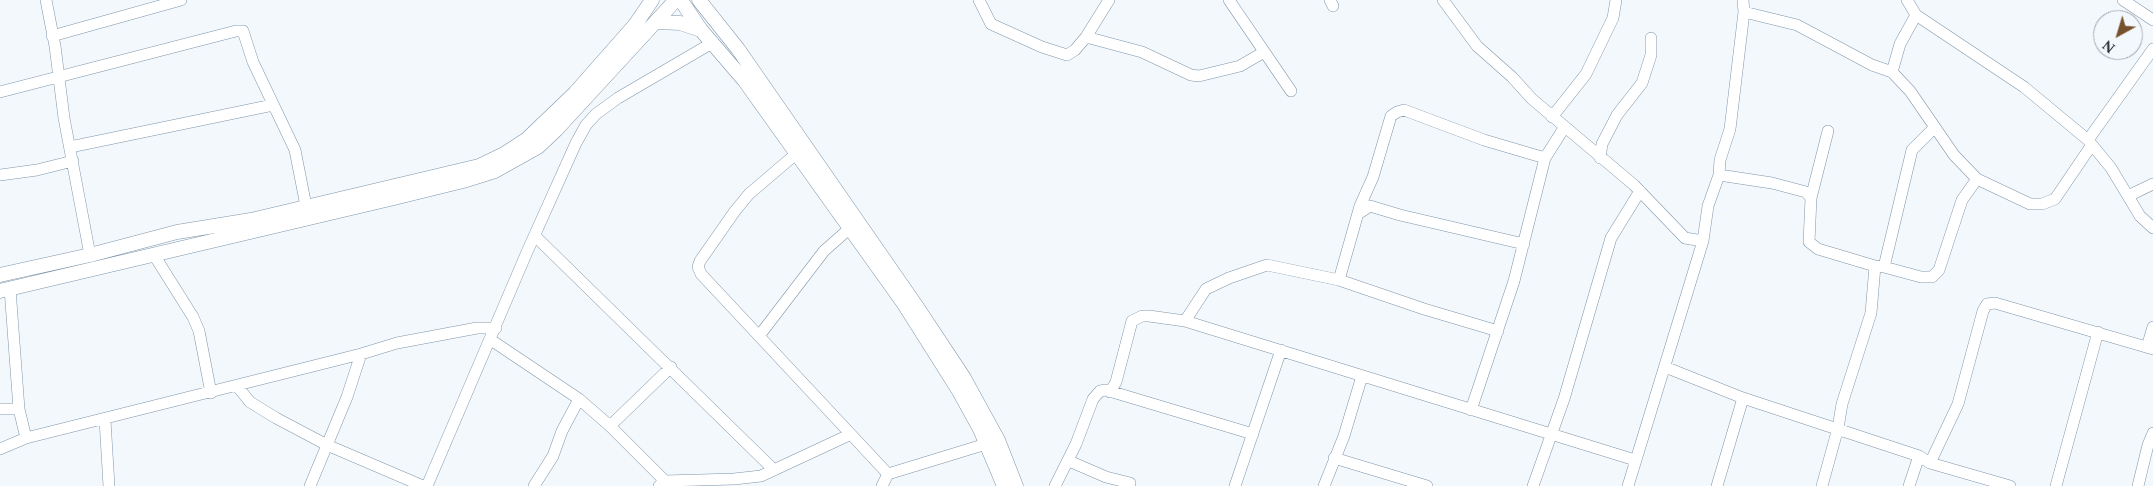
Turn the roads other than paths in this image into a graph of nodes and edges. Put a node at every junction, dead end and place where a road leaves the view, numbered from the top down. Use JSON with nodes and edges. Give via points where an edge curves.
{"nodes":[{"id":1,"x":46,"y":0,"type":"edge"},
{"id":2,"x":181,"y":0,"type":"edge"},
{"id":3,"x":652,"y":0,"type":"edge"},
{"id":4,"x":699,"y":0,"type":"edge"},
{"id":5,"x":978,"y":0,"type":"edge"},
{"id":6,"x":1108,"y":0,"type":"edge"},
{"id":7,"x":1229,"y":0,"type":"edge"},
{"id":8,"x":1444,"y":0,"type":"edge"},
{"id":9,"x":1616,"y":0,"type":"edge"},
{"id":10,"x":1743,"y":0,"type":"edge"},
{"id":11,"x":1907,"y":0,"type":"edge"},
{"id":12,"x":2123,"y":0,"type":"edge"},
{"id":13,"x":680,"y":2,"type":"edge"},
{"id":14,"x":1744,"y":12,"type":"junction"},
{"id":15,"x":1916,"y":15,"type":"junction"},
{"id":16,"x":2153,"y":20,"type":"edge"},
{"id":17,"x":657,"y":22,"type":"junction"},
{"id":18,"x":701,"y":30,"type":"junction"},
{"id":19,"x":52,"y":36,"type":"junction"},
{"id":20,"x":1086,"y":37,"type":"junction"},
{"id":21,"x":1651,"y":38,"type":"dead end"},
{"id":22,"x":712,"y":43,"type":"junction"},
{"id":23,"x":2153,"y":49,"type":"edge"},
{"id":24,"x":1264,"y":52,"type":"junction"},
{"id":25,"x":1892,"y":72,"type":"junction"},
{"id":26,"x":58,"y":76,"type":"junction"},
{"id":27,"x":1291,"y":91,"type":"dead end"},
{"id":28,"x":0,"y":92,"type":"edge"},
{"id":29,"x":273,"y":105,"type":"junction"},
{"id":30,"x":1552,"y":117,"type":"junction"},
{"id":31,"x":1564,"y":128,"type":"junction"},
{"id":32,"x":1934,"y":128,"type":"junction"},
{"id":33,"x":1828,"y":130,"type":"dead end"},
{"id":34,"x":2089,"y":143,"type":"junction"},
{"id":35,"x":70,"y":147,"type":"junction"},
{"id":36,"x":797,"y":153,"type":"junction"},
{"id":37,"x":1546,"y":158,"type":"junction"},
{"id":38,"x":1600,"y":158,"type":"junction"},
{"id":39,"x":72,"y":161,"type":"junction"},
{"id":40,"x":0,"y":175,"type":"edge"},
{"id":41,"x":1719,"y":175,"type":"junction"},
{"id":42,"x":1977,"y":179,"type":"junction"},
{"id":43,"x":2153,"y":184,"type":"edge"},
{"id":44,"x":1640,"y":191,"type":"junction"},
{"id":45,"x":2128,"y":196,"type":"junction"},
{"id":46,"x":1811,"y":198,"type":"junction"},
{"id":47,"x":306,"y":206,"type":"junction"},
{"id":48,"x":1358,"y":214,"type":"junction"},
{"id":49,"x":850,"y":228,"type":"junction"},
{"id":50,"x":2153,"y":228,"type":"edge"},
{"id":51,"x":535,"y":236,"type":"junction"},
{"id":52,"x":1703,"y":241,"type":"junction"},
{"id":53,"x":1524,"y":244,"type":"junction"},
{"id":54,"x":90,"y":255,"type":"junction"},
{"id":55,"x":154,"y":255,"type":"junction"},
{"id":56,"x":1880,"y":267,"type":"junction"},
{"id":57,"x":0,"y":275,"type":"edge"},
{"id":58,"x":1339,"y":280,"type":"junction"},
{"id":59,"x":5,"y":290,"type":"edge"},
{"id":60,"x":1185,"y":321,"type":"junction"},
{"id":61,"x":2153,"y":327,"type":"edge"},
{"id":62,"x":496,"y":328,"type":"junction"},
{"id":63,"x":1498,"y":331,"type":"junction"},
{"id":64,"x":2098,"y":332,"type":"junction"},
{"id":65,"x":759,"y":336,"type":"junction"},
{"id":66,"x":491,"y":340,"type":"junction"},
{"id":67,"x":2150,"y":348,"type":"edge"},
{"id":68,"x":1280,"y":350,"type":"junction"},
{"id":69,"x":361,"y":354,"type":"junction"},
{"id":70,"x":671,"y":367,"type":"junction"},
{"id":71,"x":1665,"y":367,"type":"junction"},
{"id":72,"x":1362,"y":376,"type":"junction"},
{"id":73,"x":237,"y":386,"type":"junction"},
{"id":74,"x":211,"y":392,"type":"junction"},
{"id":75,"x":1110,"y":392,"type":"junction"},
{"id":76,"x":1744,"y":398,"type":"junction"},
{"id":77,"x":579,"y":399,"type":"junction"},
{"id":78,"x":0,"y":409,"type":"edge"},
{"id":79,"x":20,"y":409,"type":"junction"},
{"id":80,"x":1471,"y":410,"type":"junction"},
{"id":81,"x":104,"y":420,"type":"junction"},
{"id":82,"x":610,"y":426,"type":"junction"},
{"id":83,"x":1838,"y":428,"type":"junction"},
{"id":84,"x":1551,"y":433,"type":"junction"},
{"id":85,"x":2153,"y":433,"type":"edge"},
{"id":86,"x":1253,"y":434,"type":"junction"},
{"id":87,"x":849,"y":435,"type":"junction"},
{"id":88,"x":26,"y":438,"type":"junction"},
{"id":89,"x":327,"y":444,"type":"junction"},
{"id":90,"x":986,"y":444,"type":"junction"},
{"id":91,"x":0,"y":449,"type":"edge"},
{"id":92,"x":1919,"y":456,"type":"junction"},
{"id":93,"x":1334,"y":458,"type":"junction"},
{"id":94,"x":1636,"y":460,"type":"junction"},
{"id":95,"x":1069,"y":461,"type":"junction"},
{"id":96,"x":1930,"y":464,"type":"junction"},
{"id":97,"x":774,"y":470,"type":"junction"},
{"id":98,"x":888,"y":474,"type":"junction"},
{"id":99,"x":762,"y":481,"type":"edge"},
{"id":100,"x":1130,"y":483,"type":"dead end"},
{"id":101,"x":662,"y":484,"type":"edge"},
{"id":102,"x":109,"y":486,"type":"edge"},
{"id":103,"x":310,"y":486,"type":"edge"},
{"id":104,"x":423,"y":486,"type":"edge"},
{"id":105,"x":427,"y":486,"type":"edge"},
{"id":106,"x":534,"y":486,"type":"edge"},
{"id":107,"x":882,"y":486,"type":"edge"},
{"id":108,"x":1004,"y":486,"type":"edge"},
{"id":109,"x":1016,"y":486,"type":"edge"},
{"id":110,"x":1055,"y":486,"type":"edge"},
{"id":111,"x":1235,"y":486,"type":"edge"},
{"id":112,"x":1324,"y":486,"type":"edge"},
{"id":113,"x":1427,"y":486,"type":"edge"},
{"id":114,"x":1533,"y":486,"type":"edge"},
{"id":115,"x":1628,"y":486,"type":"edge"},
{"id":116,"x":1717,"y":486,"type":"edge"},
{"id":117,"x":1822,"y":486,"type":"edge"},
{"id":118,"x":1909,"y":486,"type":"edge"},
{"id":119,"x":2010,"y":486,"type":"edge"},
{"id":120,"x":2056,"y":486,"type":"edge"},
{"id":121,"x":2138,"y":486,"type":"edge"}],
"edges":[{"from":1,"to":19,"type":"street"},
{"from":2,"to":19,"type":"street"},
{"from":3,"to":47,"type":"main road","via":[[636,25],[575,94],[527,139],[504,154],[461,171]]},
{"from":4,"to":109,"type":"main road","via":[[738,49],[964,378],[998,440]]},
{"from":5,"to":20,"type":"street","via":[[991,24],[1042,47],[1067,55]]},
{"from":6,"to":20,"type":"street"},
{"from":7,"to":24,"type":"street"},
{"from":8,"to":30,"type":"street","via":[[1477,46]]},
{"from":9,"to":30,"type":"street","via":[[1613,18],[1586,74]]},
{"from":10,"to":14,"type":"street"},
{"from":11,"to":15,"type":"street"},
{"from":12,"to":16,"type":"street"},
{"from":13,"to":17,"type":"main road"},
{"from":13,"to":18,"type":"main road"},
{"from":14,"to":25,"type":"street","via":[[1797,25],[1872,65]]},
{"from":14,"to":41,"type":"street","via":[[1730,129],[1720,160]]},
{"from":15,"to":25,"type":"street","via":[[1900,44]]},
{"from":15,"to":34,"type":"street","via":[[2024,88]]},
{"from":17,"to":18,"type":"main road","via":[[680,23]]},
{"from":17,"to":55,"type":"main road","via":[[544,142],[495,171],[463,182]]},
{"from":18,"to":22,"type":"main road"},
{"from":19,"to":26,"type":"street"},
{"from":20,"to":24,"type":"street","via":[[1142,52],[1190,75],[1199,76],[1240,66]]},
{"from":21,"to":38,"type":"street","via":[[1651,55],[1642,82],[1617,115],[1602,144]]},
{"from":22,"to":36,"type":"main road","via":[[744,80]]},
{"from":22,"to":51,"type":"street","via":[[596,114],[586,125]]},
{"from":23,"to":34,"type":"street"},
{"from":24,"to":27,"type":"street"},
{"from":25,"to":32,"type":"street","via":[[1910,91]]},
{"from":26,"to":28,"type":"street"},
{"from":26,"to":29,"type":"street","via":[[243,31]]},
{"from":26,"to":35,"type":"street"},
{"from":29,"to":35,"type":"street"},
{"from":29,"to":47,"type":"street","via":[[295,150]]},
{"from":30,"to":31,"type":"street"},
{"from":31,"to":37,"type":"street"},
{"from":31,"to":38,"type":"street"},
{"from":32,"to":42,"type":"street"},
{"from":32,"to":56,"type":"street","via":[[1912,150]]},
{"from":33,"to":46,"type":"street"},
{"from":34,"to":42,"type":"street","via":[[2055,199],[2042,204],[2030,204]]},
{"from":34,"to":45,"type":"street","via":[[2111,168]]},
{"from":35,"to":39,"type":"street"},
{"from":36,"to":49,"type":"main road"},
{"from":36,"to":65,"type":"street","via":[[749,194],[698,267]]},
{"from":37,"to":48,"type":"street","via":[[1484,140],[1404,110],[1397,112],[1391,116],[1373,178]]},
{"from":37,"to":53,"type":"street"},
{"from":38,"to":44,"type":"street"},
{"from":39,"to":40,"type":"street"},
{"from":39,"to":54,"type":"street"},
{"from":41,"to":46,"type":"street","via":[[1772,183],[1806,192]]},
{"from":41,"to":52,"type":"street","via":[[1708,206]]},
{"from":42,"to":56,"type":"street","via":[[1962,200],[1939,270],[1932,277]]},
{"from":43,"to":45,"type":"street"},
{"from":44,"to":52,"type":"street","via":[[1685,238]]},
{"from":44,"to":84,"type":"street","via":[[1610,238],[1564,399]]},
{"from":45,"to":50,"type":"street","via":[[2140,216]]},
{"from":46,"to":56,"type":"street","via":[[1809,242],[1818,249]]},
{"from":47,"to":54,"type":"main road","via":[[251,220],[177,232]]},
{"from":48,"to":53,"type":"street","via":[[1370,206]]},
{"from":48,"to":58,"type":"street"},
{"from":49,"to":65,"type":"street","via":[[824,252]]},
{"from":49,"to":90,"type":"main road","via":[[960,391]]},
{"from":51,"to":62,"type":"street"},
{"from":51,"to":70,"type":"street"},
{"from":52,"to":71,"type":"street"},
{"from":53,"to":63,"type":"street"},
{"from":54,"to":57,"type":"main road"},
{"from":55,"to":59,"type":"main road"},
{"from":55,"to":74,"type":"street","via":[[194,317]]},
{"from":56,"to":83,"type":"street","via":[[1871,313],[1842,404]]},
{"from":58,"to":60,"type":"street","via":[[1267,265],[1206,289]]},
{"from":58,"to":63,"type":"street"},
{"from":59,"to":79,"type":"street"},
{"from":60,"to":68,"type":"street"},
{"from":60,"to":75,"type":"street","via":[[1149,316],[1132,321],[1116,382]]},
{"from":61,"to":67,"type":"street"},
{"from":62,"to":66,"type":"street"},
{"from":62,"to":69,"type":"street","via":[[477,328],[397,343]]},
{"from":63,"to":80,"type":"street"},
{"from":64,"to":67,"type":"street"},
{"from":64,"to":96,"type":"street","via":[[1996,303],[1987,304],[1958,404]]},
{"from":64,"to":120,"type":"street"},
{"from":65,"to":87,"type":"street"},
{"from":66,"to":77,"type":"street"},
{"from":66,"to":105,"type":"street"},
{"from":68,"to":72,"type":"street"},
{"from":68,"to":86,"type":"street"},
{"from":69,"to":73,"type":"street"},
{"from":69,"to":89,"type":"street","via":[[348,397]]},
{"from":70,"to":82,"type":"street"},
{"from":70,"to":97,"type":"street"},
{"from":71,"to":76,"type":"street"},
{"from":71,"to":94,"type":"street"},
{"from":72,"to":80,"type":"street"},
{"from":72,"to":93,"type":"street"},
{"from":73,"to":74,"type":"street"},
{"from":73,"to":89,"type":"street","via":[[258,408]]},
{"from":74,"to":81,"type":"street"},
{"from":75,"to":86,"type":"street"},
{"from":75,"to":95,"type":"street","via":[[1100,390],[1093,399]]},
{"from":76,"to":83,"type":"street"},
{"from":76,"to":116,"type":"street"},
{"from":77,"to":82,"type":"street"},
{"from":77,"to":106,"type":"street","via":[[553,456]]},
{"from":78,"to":79,"type":"street"},
{"from":79,"to":88,"type":"street"},
{"from":80,"to":84,"type":"street"},
{"from":81,"to":88,"type":"street"},
{"from":81,"to":102,"type":"street"},
{"from":82,"to":101,"type":"street"},
{"from":83,"to":92,"type":"street"},
{"from":83,"to":117,"type":"street"},
{"from":84,"to":94,"type":"street"},
{"from":84,"to":114,"type":"street"},
{"from":85,"to":121,"type":"street"},
{"from":86,"to":111,"type":"street"},
{"from":87,"to":97,"type":"street"},
{"from":87,"to":98,"type":"street"},
{"from":88,"to":91,"type":"street"},
{"from":89,"to":103,"type":"street"},
{"from":89,"to":104,"type":"street"},
{"from":90,"to":98,"type":"street"},
{"from":90,"to":108,"type":"main road"},
{"from":92,"to":96,"type":"street"},
{"from":92,"to":118,"type":"street"},
{"from":93,"to":112,"type":"street"},
{"from":93,"to":113,"type":"street"},
{"from":94,"to":115,"type":"street"},
{"from":95,"to":100,"type":"street"},
{"from":95,"to":110,"type":"street"},
{"from":96,"to":119,"type":"street"},
{"from":97,"to":99,"type":"street"},
{"from":98,"to":107,"type":"street"},
{"from":99,"to":101,"type":"street"}]}
